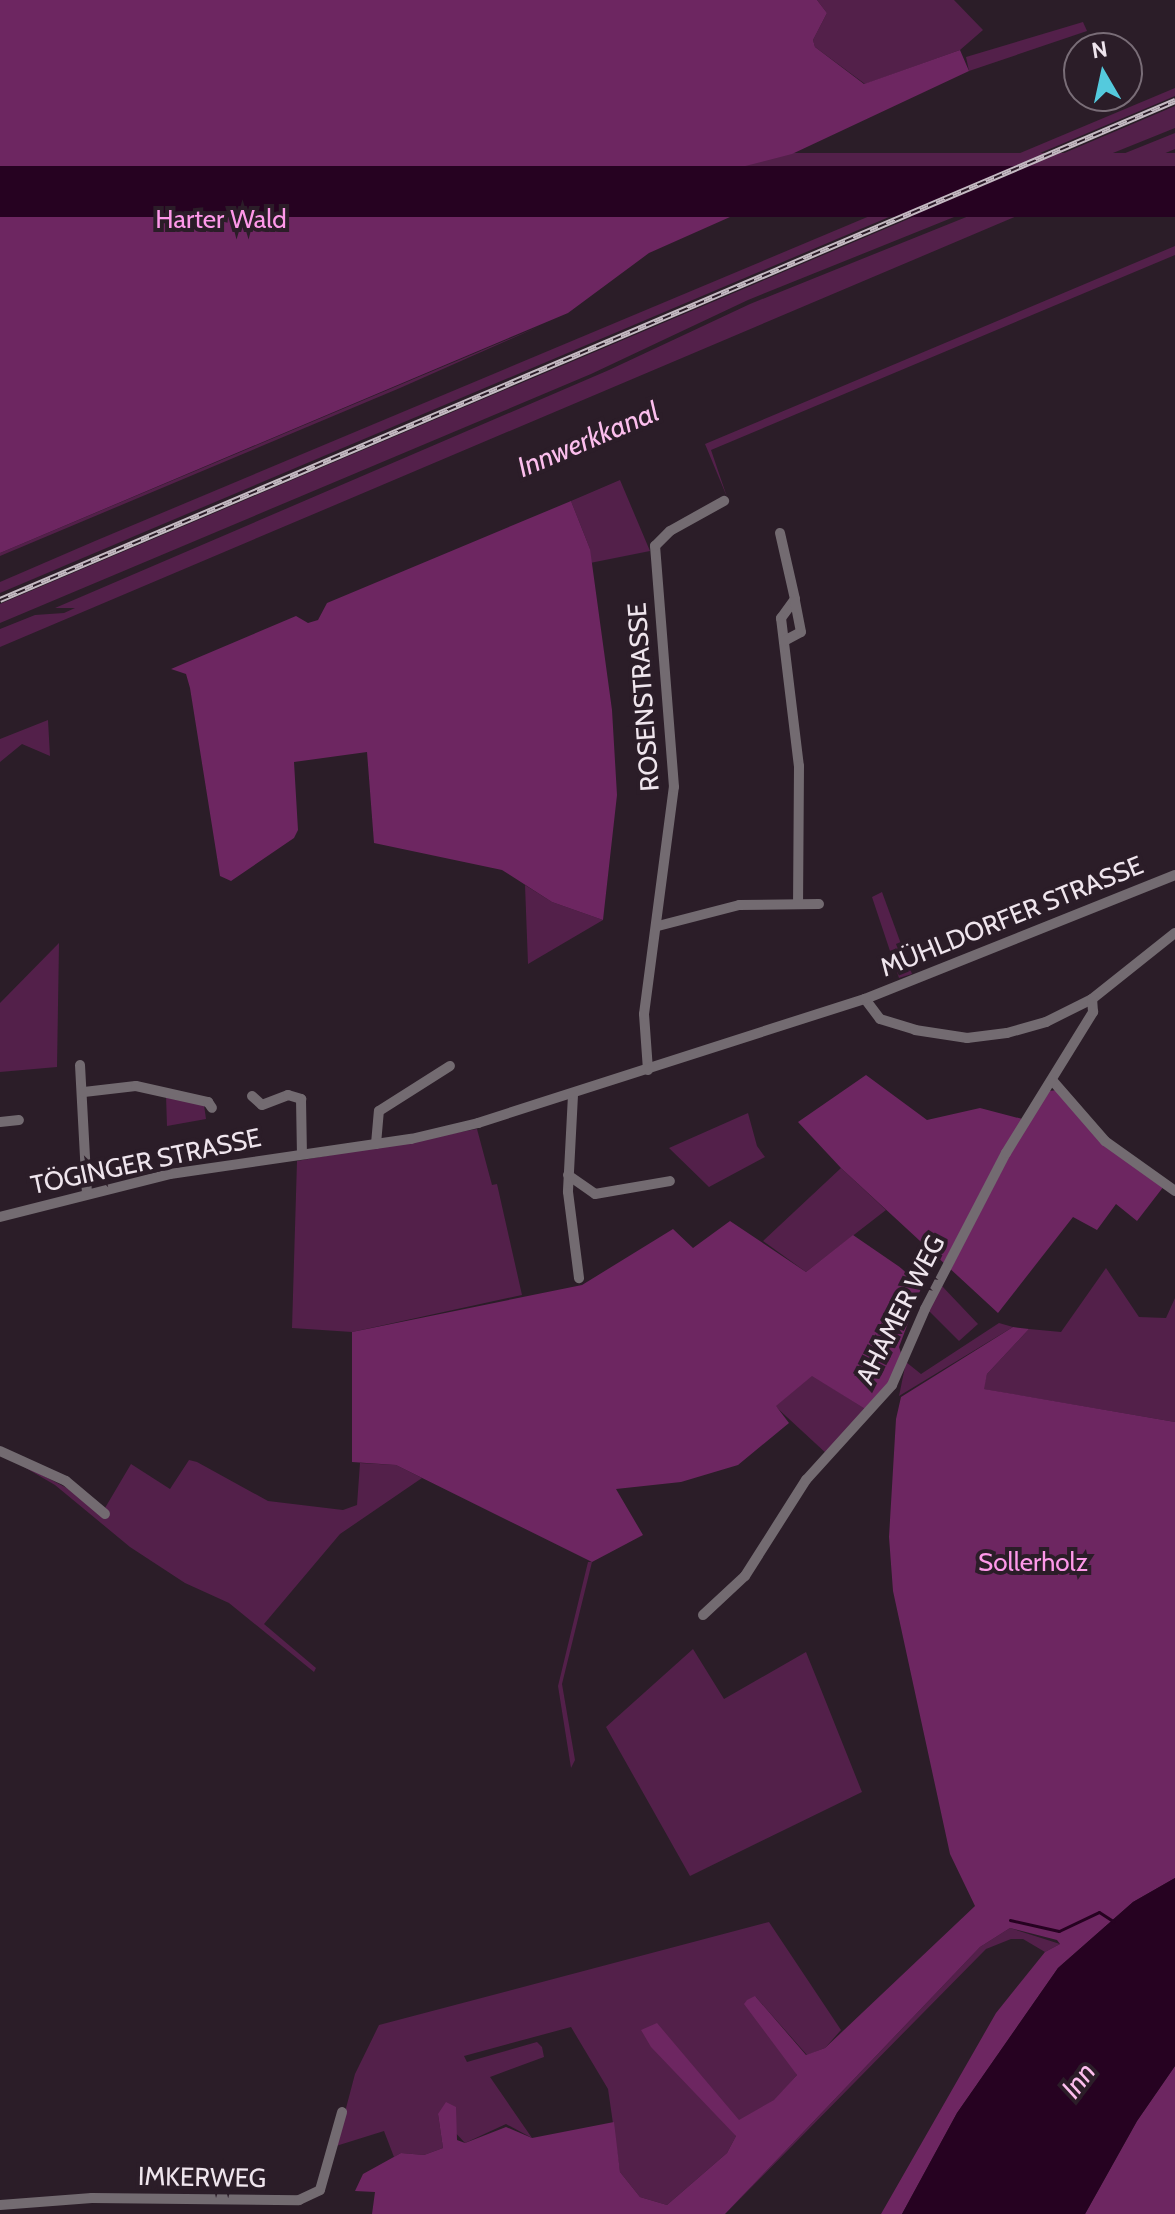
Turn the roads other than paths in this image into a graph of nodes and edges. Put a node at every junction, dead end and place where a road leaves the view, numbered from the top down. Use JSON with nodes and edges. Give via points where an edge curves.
{"nodes":[{"id":1,"x":724,"y":501,"type":"dead end"},
{"id":2,"x":780,"y":533,"type":"dead end"},
{"id":3,"x":795,"y":602,"type":"junction"},
{"id":4,"x":784,"y":641,"type":"junction"},
{"id":5,"x":1175,"y":875,"type":"edge"},
{"id":6,"x":798,"y":901,"type":"junction"},
{"id":7,"x":819,"y":904,"type":"dead end"},
{"id":8,"x":658,"y":926,"type":"junction"},
{"id":9,"x":1175,"y":933,"type":"edge"},
{"id":10,"x":865,"y":999,"type":"junction"},
{"id":11,"x":1092,"y":999,"type":"junction"},
{"id":12,"x":80,"y":1065,"type":"dead end"},
{"id":13,"x":450,"y":1066,"type":"dead end"},
{"id":14,"x":648,"y":1070,"type":"junction"},
{"id":15,"x":1052,"y":1080,"type":"junction"},
{"id":16,"x":84,"y":1092,"type":"junction"},
{"id":17,"x":573,"y":1095,"type":"junction"},
{"id":18,"x":252,"y":1096,"type":"dead end"},
{"id":19,"x":556,"y":1100,"type":"joint"},
{"id":20,"x":212,"y":1108,"type":"dead end"},
{"id":21,"x":19,"y":1120,"type":"dead end"},
{"id":22,"x":0,"y":1122,"type":"edge"},
{"id":23,"x":376,"y":1144,"type":"junction"},
{"id":24,"x":302,"y":1154,"type":"junction"},
{"id":25,"x":568,"y":1175,"type":"junction"},
{"id":26,"x":670,"y":1181,"type":"dead end"},
{"id":27,"x":1175,"y":1191,"type":"edge"},
{"id":28,"x":87,"y":1193,"type":"junction"},
{"id":29,"x":0,"y":1217,"type":"edge"},
{"id":30,"x":579,"y":1278,"type":"dead end"},
{"id":31,"x":0,"y":1451,"type":"edge"},
{"id":32,"x":105,"y":1514,"type":"dead end"},
{"id":33,"x":703,"y":1615,"type":"dead end"},
{"id":34,"x":342,"y":2112,"type":"dead end"},
{"id":35,"x":0,"y":2205,"type":"edge"}],
"edges":[{"from":1,"to":8,"type":"street","name":"ROSENSTRASSE","via":[[670,531],[655,546],[675,774]]},
{"from":2,"to":3,"type":"street"},
{"from":3,"to":4,"type":"street","via":[[781,618]]},
{"from":3,"to":4,"type":"street","via":[[801,632]]},
{"from":4,"to":6,"type":"street","via":[[799,766]]},
{"from":5,"to":10,"type":"street","name":"MÜHLDORFER STRASSE"},
{"from":6,"to":7,"type":"street"},
{"from":6,"to":8,"type":"street","via":[[720,909]]},
{"from":8,"to":14,"type":"street","name":"ROSENSTRASSE","via":[[644,1014]]},
{"from":9,"to":11,"type":"street","name":"MÜHLDORFER STRASSE"},
{"from":10,"to":11,"type":"street","name":"MÜHLDORFER STRASSE","via":[[880,1019],[967,1038],[1025,1029]]},
{"from":10,"to":14,"type":"street","name":"MÜHLDORFER STRASSE"},
{"from":11,"to":15,"type":"street","name":"AHAMER WEG","via":[[1093,1012]]},
{"from":12,"to":16,"type":"street"},
{"from":13,"to":23,"type":"street","via":[[379,1111]]},
{"from":14,"to":17,"type":"street","name":"MÜHLDORFER STRASSE"},
{"from":15,"to":27,"type":"street","via":[[1105,1141]]},
{"from":15,"to":33,"type":"street","name":"AHAMER WEG","via":[[1006,1153],[885,1395],[806,1480],[745,1576]]},
{"from":16,"to":20,"type":"street","via":[[136,1086],[208,1102]]},
{"from":16,"to":28,"type":"street"},
{"from":17,"to":19,"type":"street","name":"MÜHLDORFER STRASSE"},
{"from":17,"to":25,"type":"street"},
{"from":18,"to":24,"type":"street","name":"TÖGINGER STRASSE","via":[[262,1105],[288,1095],[301,1099]]},
{"from":19,"to":23,"type":"street","name":"TÖGINGER STRASSE","via":[[444,1132]]},
{"from":21,"to":22,"type":"street"},
{"from":23,"to":24,"type":"street","name":"TÖGINGER STRASSE"},
{"from":24,"to":28,"type":"street","name":"TÖGINGER STRASSE"},
{"from":25,"to":26,"type":"street","via":[[595,1194]]},
{"from":25,"to":30,"type":"street"},
{"from":28,"to":29,"type":"street","name":"TÖGINGER STRASSE"},
{"from":31,"to":32,"type":"street","via":[[66,1481]]},
{"from":34,"to":35,"type":"street","name":"IMKERWEG","via":[[320,2190],[299,2200],[92,2198]]}]}
